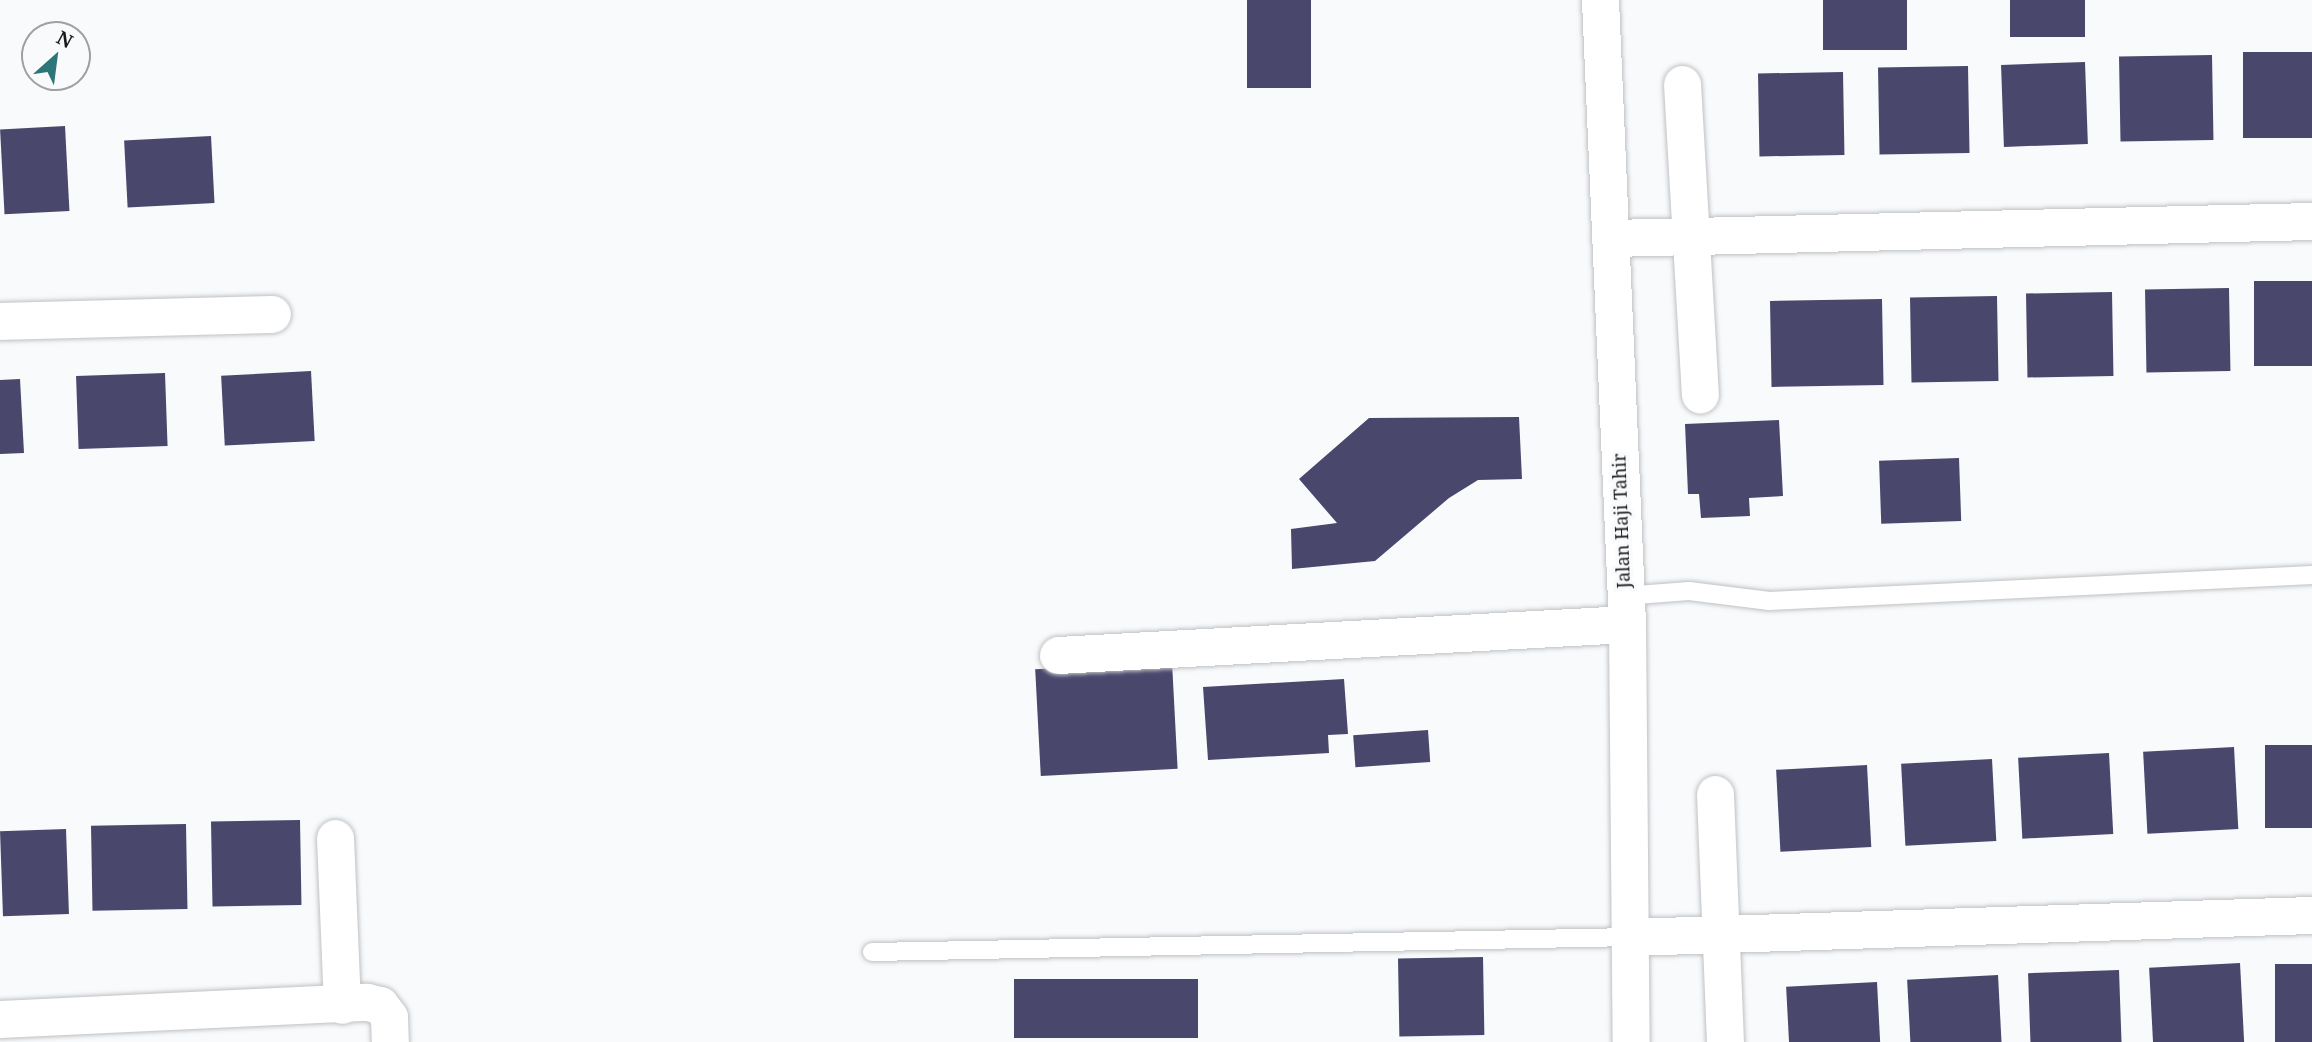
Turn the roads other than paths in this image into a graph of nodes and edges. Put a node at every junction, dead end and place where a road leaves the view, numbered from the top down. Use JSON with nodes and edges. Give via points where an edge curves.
{"nodes":[{"id":1,"x":1600,"y":0,"type":"edge"},
{"id":2,"x":1682,"y":84,"type":"dead end"},
{"id":3,"x":2312,"y":220,"type":"edge"},
{"id":4,"x":1693,"y":235,"type":"junction"},
{"id":5,"x":1611,"y":238,"type":"junction"},
{"id":6,"x":272,"y":314,"type":"dead end"},
{"id":7,"x":0,"y":321,"type":"edge"},
{"id":8,"x":1700,"y":394,"type":"dead end"},
{"id":9,"x":2312,"y":575,"type":"edge"},
{"id":10,"x":1625,"y":610,"type":"junction"},
{"id":11,"x":1058,"y":655,"type":"dead end"},
{"id":12,"x":1715,"y":793,"type":"dead end"},
{"id":13,"x":335,"y":838,"type":"dead end"},
{"id":14,"x":2312,"y":915,"type":"edge"},
{"id":15,"x":1721,"y":933,"type":"junction"},
{"id":16,"x":1630,"y":937,"type":"junction"},
{"id":17,"x":872,"y":952,"type":"dead end"},
{"id":18,"x":342,"y":1005,"type":"junction"},
{"id":19,"x":0,"y":1018,"type":"edge"},
{"id":20,"x":225,"y":1026,"type":"edge"},
{"id":21,"x":390,"y":1042,"type":"edge"},
{"id":22,"x":1631,"y":1042,"type":"edge"},
{"id":23,"x":1725,"y":1042,"type":"edge"}],
"edges":[{"from":1,"to":5,"type":"street","name":"Jalan Haji Tahir"},
{"from":2,"to":4,"type":"street"},
{"from":3,"to":4,"type":"street"},
{"from":4,"to":5,"type":"street"},
{"from":4,"to":8,"type":"street"},
{"from":5,"to":10,"type":"street","name":"Jalan Haji Tahir"},
{"from":6,"to":7,"type":"street"},
{"from":9,"to":10,"type":"lane","via":[[1769,601],[1689,591]]},
{"from":10,"to":11,"type":"street"},
{"from":10,"to":16,"type":"street","name":"Jalan Haji Tahir"},
{"from":12,"to":15,"type":"street"},
{"from":13,"to":18,"type":"street"},
{"from":14,"to":15,"type":"street"},
{"from":15,"to":16,"type":"street"},
{"from":15,"to":23,"type":"street"},
{"from":16,"to":17,"type":"lane"},
{"from":16,"to":22,"type":"street","name":"Jalan Haji Tahir"},
{"from":18,"to":20,"type":"street"},
{"from":18,"to":21,"type":"street","via":[[380,1005],[389,1017]]},
{"from":19,"to":20,"type":"street"}]}
